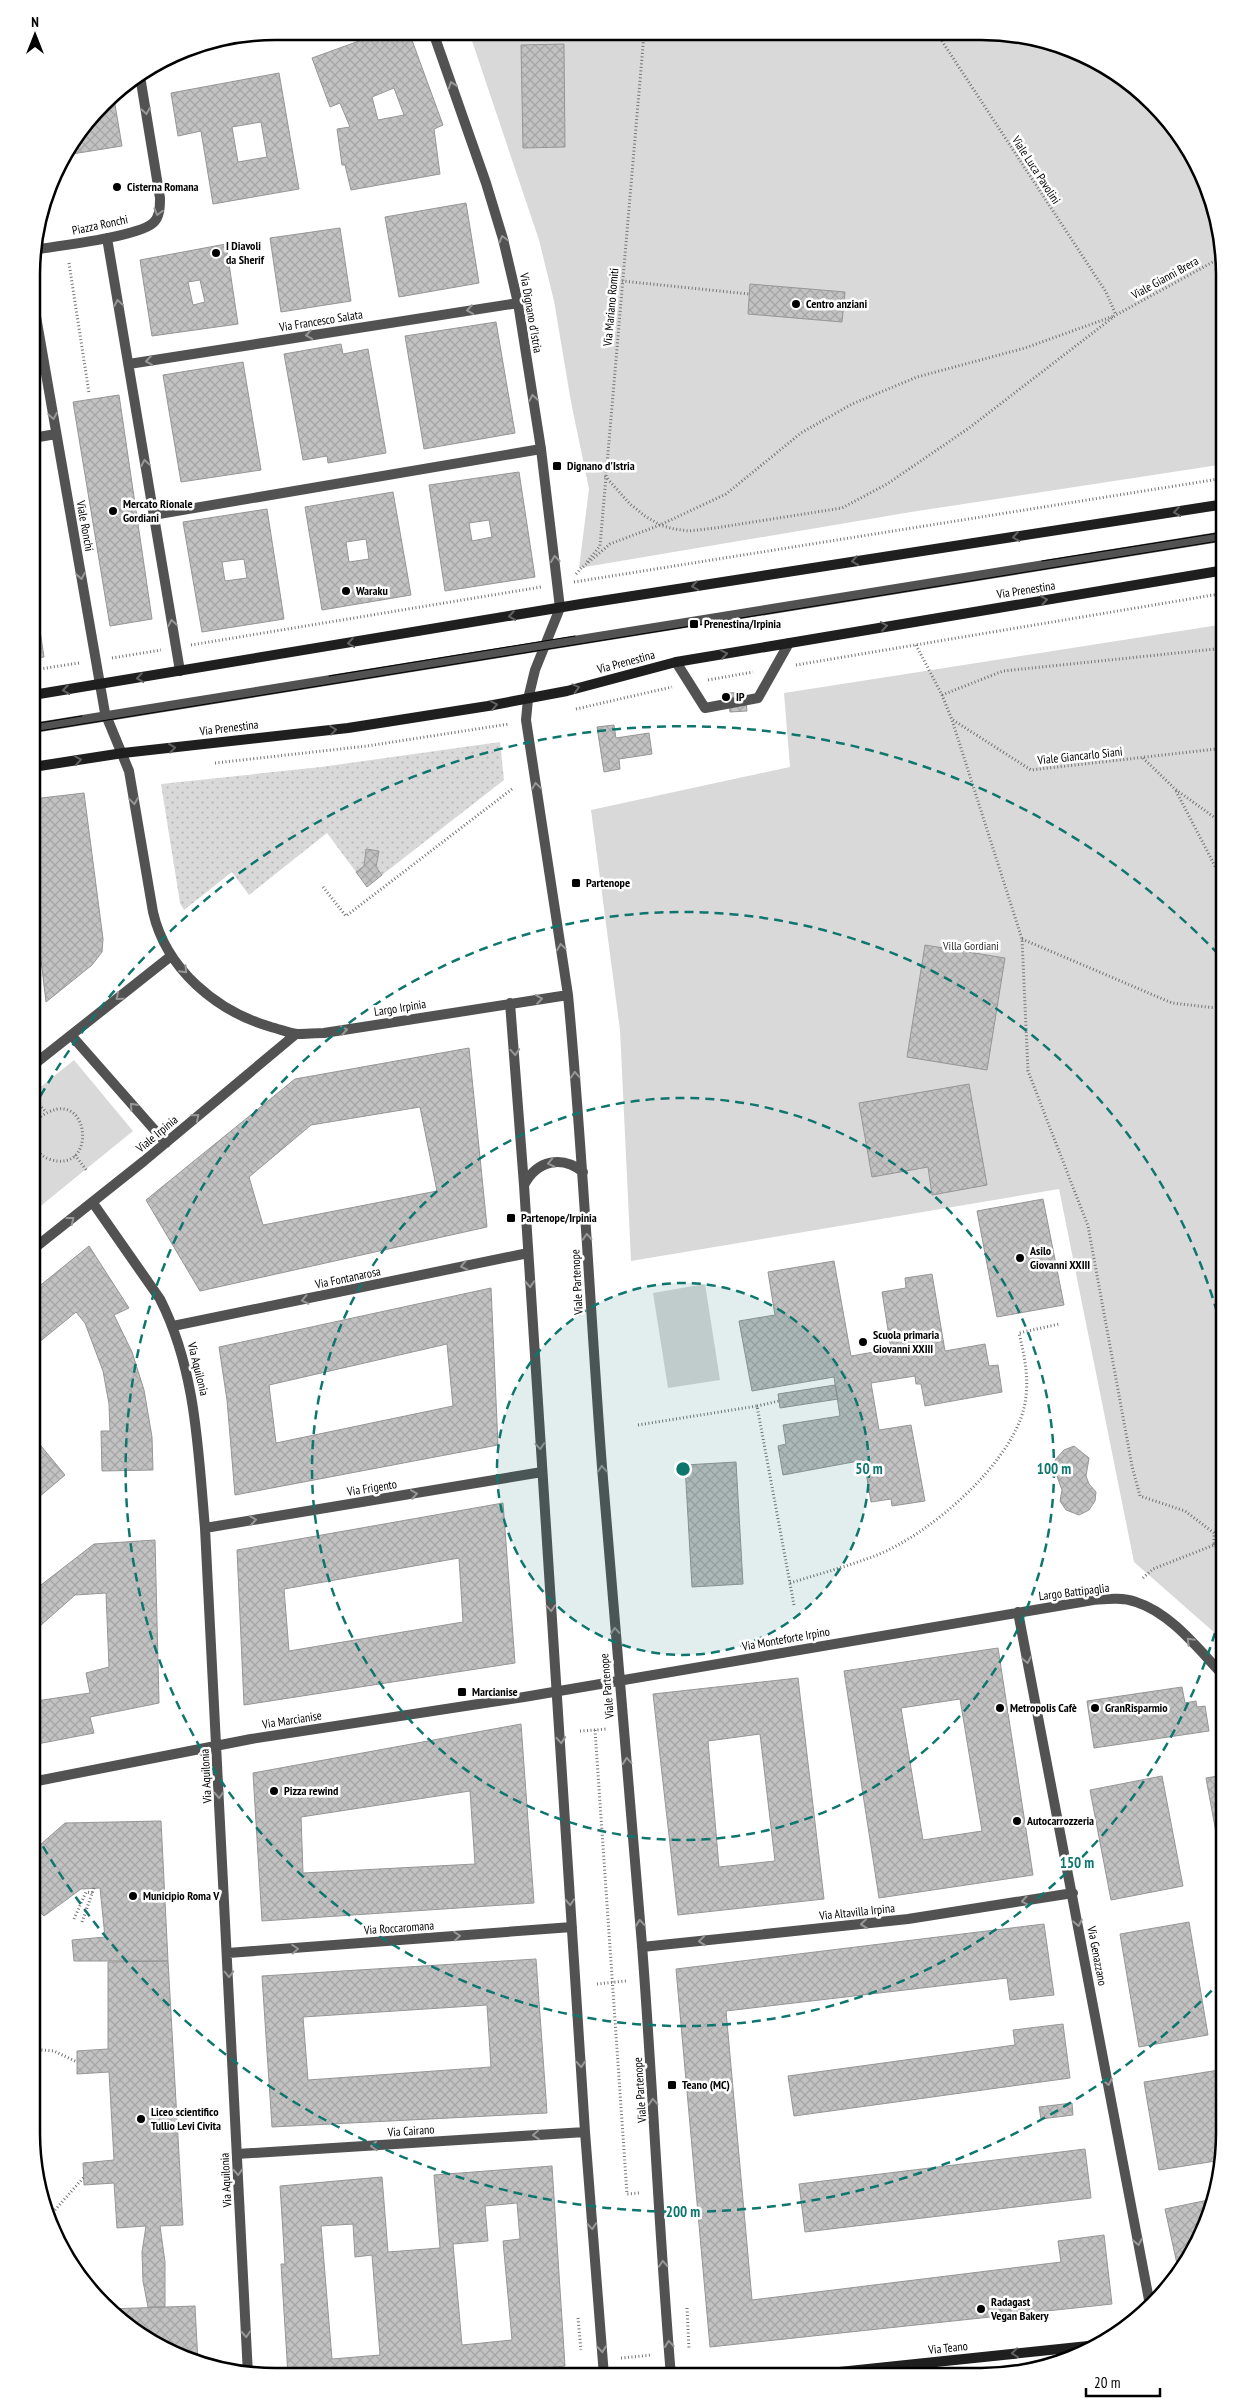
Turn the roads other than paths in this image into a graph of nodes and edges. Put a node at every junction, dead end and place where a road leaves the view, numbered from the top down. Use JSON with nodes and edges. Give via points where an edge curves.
{"nodes":[{"id":1,"x":436,"y":40,"type":"edge"},
{"id":2,"x":141,"y":83,"type":"edge"},
{"id":3,"x":107,"y":238,"type":"junction"},
{"id":4,"x":42,"y":249,"type":"edge"},
{"id":5,"x":518,"y":303,"type":"junction"},
{"id":6,"x":40,"y":340,"type":"edge"},
{"id":7,"x":129,"y":364,"type":"junction"},
{"id":8,"x":56,"y":434,"type":"junction"},
{"id":9,"x":40,"y":437,"type":"edge"},
{"id":10,"x":541,"y":450,"type":"junction"},
{"id":11,"x":1216,"y":505,"type":"edge"},
{"id":12,"x":153,"y":515,"type":"junction"},
{"id":13,"x":1216,"y":537,"type":"edge"},
{"id":14,"x":1216,"y":571,"type":"edge"},
{"id":15,"x":560,"y":608,"type":"junction"},
{"id":16,"x":790,"y":642,"type":"junction"},
{"id":17,"x":546,"y":645,"type":"junction"},
{"id":18,"x":676,"y":662,"type":"junction"},
{"id":19,"x":180,"y":671,"type":"junction"},
{"id":20,"x":99,"y":685,"type":"junction"},
{"id":21,"x":40,"y":694,"type":"edge"},
{"id":22,"x":528,"y":699,"type":"junction"},
{"id":23,"x":107,"y":716,"type":"junction"},
{"id":24,"x":40,"y":727,"type":"edge"},
{"id":25,"x":123,"y":754,"type":"junction"},
{"id":26,"x":40,"y":766,"type":"edge"},
{"id":27,"x":170,"y":956,"type":"junction"},
{"id":28,"x":568,"y":995,"type":"junction"},
{"id":29,"x":510,"y":1003,"type":"junction"},
{"id":30,"x":296,"y":1034,"type":"junction"},
{"id":31,"x":71,"y":1035,"type":"junction"},
{"id":32,"x":40,"y":1060,"type":"edge"},
{"id":33,"x":166,"y":1143,"type":"junction"},
{"id":34,"x":583,"y":1172,"type":"junction"},
{"id":35,"x":524,"y":1185,"type":"junction"},
{"id":36,"x":93,"y":1203,"type":"junction"},
{"id":37,"x":40,"y":1244,"type":"edge"},
{"id":38,"x":528,"y":1253,"type":"junction"},
{"id":39,"x":173,"y":1326,"type":"junction"},
{"id":40,"x":542,"y":1472,"type":"junction"},
{"id":41,"x":205,"y":1528,"type":"junction"},
{"id":42,"x":1018,"y":1612,"type":"junction"},
{"id":43,"x":1216,"y":1668,"type":"edge"},
{"id":44,"x":619,"y":1680,"type":"junction"},
{"id":45,"x":557,"y":1691,"type":"junction"},
{"id":46,"x":216,"y":1746,"type":"junction"},
{"id":47,"x":40,"y":1780,"type":"edge"},
{"id":48,"x":1073,"y":1893,"type":"junction"},
{"id":49,"x":572,"y":1927,"type":"junction"},
{"id":50,"x":642,"y":1947,"type":"junction"},
{"id":51,"x":228,"y":1953,"type":"junction"},
{"id":52,"x":585,"y":2132,"type":"junction"},
{"id":53,"x":237,"y":2154,"type":"junction"},
{"id":54,"x":1149,"y":2297,"type":"edge"},
{"id":55,"x":1077,"y":2347,"type":"edge"},
{"id":56,"x":248,"y":2366,"type":"edge"},
{"id":57,"x":603,"y":2368,"type":"edge"},
{"id":58,"x":670,"y":2368,"type":"edge"},
{"id":59,"x":895,"y":2368,"type":"edge"}],
"edges":[{"from":5,"to":1,"type":"street","name":"Via Dignano d'Istria","one_way":true,"via":[[486,183]]},
{"from":2,"to":3,"type":"street","name":"Piazza Ronchi","one_way":true,"via":[[160,198],[158,217],[145,228]]},
{"from":3,"to":4,"type":"street","name":"Piazza Ronchi"},
{"from":7,"to":3,"type":"street","one_way":true},
{"from":5,"to":7,"type":"street","name":"Via Francesco Salata","one_way":true},
{"from":10,"to":5,"type":"street","name":"Via Dignano d'Istria","one_way":true},
{"from":6,"to":8,"type":"street","name":"Viale Ronchi","one_way":true},
{"from":12,"to":7,"type":"street","one_way":true},
{"from":8,"to":9,"type":"street"},
{"from":8,"to":20,"type":"street","name":"Viale Ronchi","one_way":true},
{"from":10,"to":12,"type":"street"},
{"from":15,"to":10,"type":"street","name":"Via Dignano d'Istria","one_way":true},
{"from":11,"to":15,"type":"main road","one_way":true},
{"from":19,"to":12,"type":"street","one_way":true},
{"from":13,"to":17,"type":"street"},
{"from":16,"to":14,"type":"main road","name":"Via Prenestina","one_way":true},
{"from":15,"to":17,"type":"street"},
{"from":15,"to":19,"type":"main road","one_way":true},
{"from":18,"to":16,"type":"main road","name":"Via Prenestina","one_way":true},
{"from":16,"to":18,"type":"street","via":[[758,698],[705,708]]},
{"from":17,"to":22,"type":"street"},
{"from":17,"to":23,"type":"street"},
{"from":22,"to":18,"type":"main road","name":"Via Prenestina","one_way":true},
{"from":19,"to":20,"type":"main road","one_way":true},
{"from":20,"to":21,"type":"main road","one_way":true},
{"from":20,"to":23,"type":"street","name":"Viale Ronchi"},
{"from":25,"to":22,"type":"main road","name":"Via Prenestina","one_way":true,"via":[[348,728]]},
{"from":28,"to":22,"type":"street","one_way":true,"via":[[526,720]]},
{"from":23,"to":24,"type":"street"},
{"from":23,"to":25,"type":"street","name":"Viale Ronchi"},
{"from":26,"to":25,"type":"main road","name":"Via Prenestina","one_way":true},
{"from":25,"to":27,"type":"street","name":"Largo Irpinia","one_way":true,"via":[[129,771],[158,934]]},
{"from":27,"to":30,"type":"street","name":"Largo Irpinia","one_way":true,"via":[[204,992],[224,1006],[254,1022]]},
{"from":27,"to":31,"type":"street","one_way":true},
{"from":29,"to":28,"type":"street","name":"Largo Irpinia","one_way":true},
{"from":34,"to":28,"type":"street","name":"Viale Partenope","one_way":true},
{"from":30,"to":29,"type":"street","name":"Largo Irpinia","one_way":true,"via":[[324,1033]]},
{"from":29,"to":35,"type":"street","one_way":true},
{"from":33,"to":30,"type":"street","name":"Viale Irpinia","one_way":true},
{"from":31,"to":32,"type":"street"},
{"from":33,"to":31,"type":"street","one_way":true},
{"from":33,"to":36,"type":"street","name":"Viale Irpinia"},
{"from":34,"to":35,"type":"street","one_way":true,"via":[[572,1164],[552,1162],[534,1170]]},
{"from":44,"to":34,"type":"street","name":"Viale Partenope","one_way":true},
{"from":35,"to":38,"type":"street"},
{"from":37,"to":36,"type":"street","name":"Viale Irpinia","one_way":true},
{"from":36,"to":39,"type":"street","name":"Via Aquilonia","via":[[160,1299]]},
{"from":38,"to":39,"type":"street","name":"Via Fontanarosa","one_way":true},
{"from":38,"to":40,"type":"street","one_way":true},
{"from":39,"to":41,"type":"street","name":"Via Aquilonia","via":[[190,1385]]},
{"from":41,"to":40,"type":"street","name":"Via Frigento","one_way":true},
{"from":40,"to":45,"type":"street","one_way":true},
{"from":41,"to":46,"type":"street","name":"Via Aquilonia"},
{"from":43,"to":42,"type":"street","name":"Largo Battipaglia","one_way":true,"via":[[1164,1617],[1136,1602],[1093,1600]]},
{"from":42,"to":44,"type":"street","name":"Via Monteforte Irpino"},
{"from":42,"to":48,"type":"street","name":"Via Genazzano","one_way":true},
{"from":44,"to":45,"type":"street","name":"Via Monteforte Irpino"},
{"from":50,"to":44,"type":"street","name":"Viale Partenope","one_way":true},
{"from":45,"to":46,"type":"street","name":"Via Marcianise"},
{"from":45,"to":49,"type":"street","one_way":true},
{"from":46,"to":47,"type":"street","name":"Via Marcianise"},
{"from":46,"to":51,"type":"street","name":"Via Aquilonia","one_way":true},
{"from":48,"to":50,"type":"street","name":"Via Altavilla Irpina","one_way":true,"via":[[917,1918]]},
{"from":48,"to":54,"type":"street","name":"Via Genazzano","one_way":true},
{"from":51,"to":49,"type":"street","name":"Via Roccaromana","one_way":true},
{"from":49,"to":52,"type":"street","one_way":true},
{"from":58,"to":50,"type":"street","name":"Viale Partenope","one_way":true},
{"from":51,"to":53,"type":"street","name":"Via Aquilonia","one_way":true},
{"from":52,"to":53,"type":"street","name":"Via Cairano","one_way":true},
{"from":52,"to":57,"type":"street","one_way":true},
{"from":53,"to":56,"type":"street","name":"Via Aquilonia","one_way":true},
{"from":55,"to":59,"type":"main road","name":"Via Teano","one_way":true}]}
